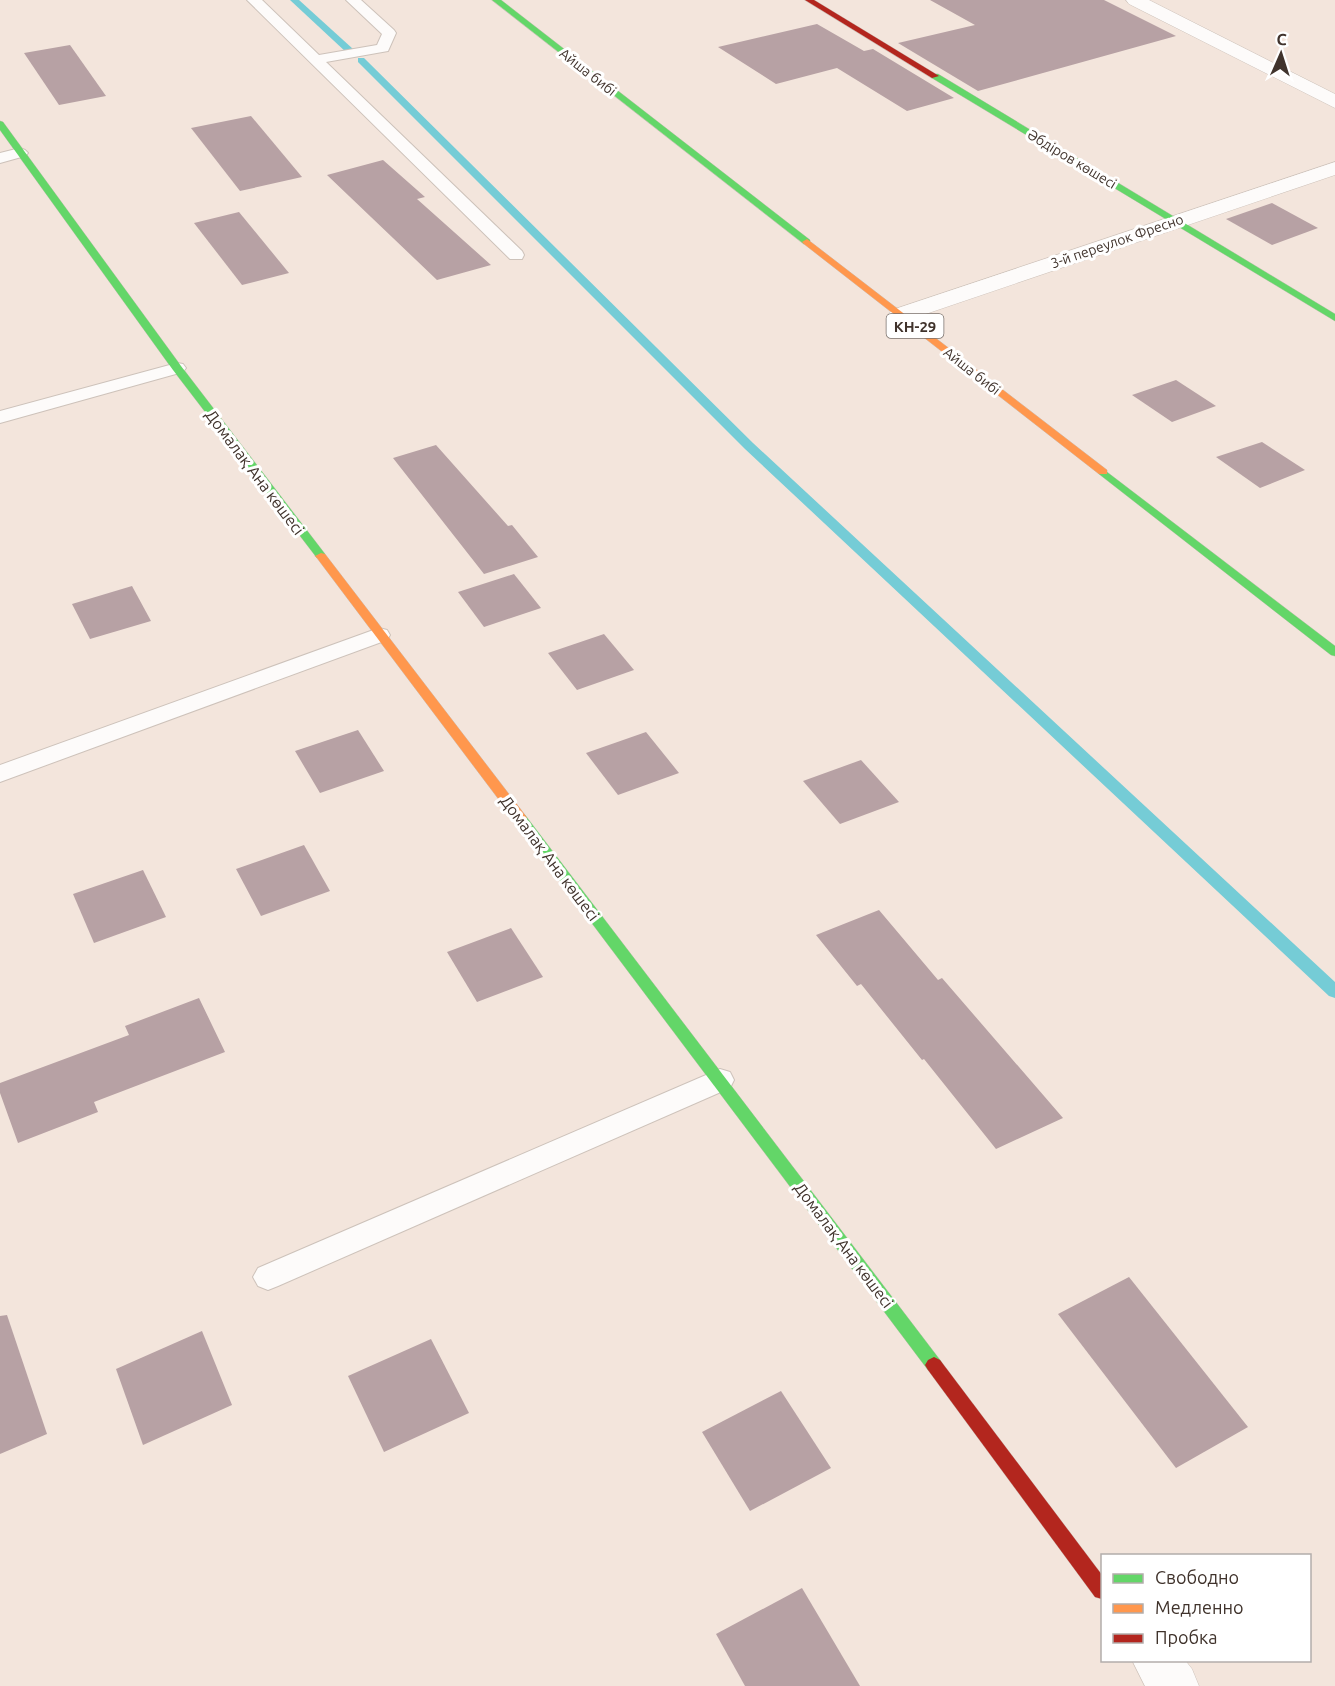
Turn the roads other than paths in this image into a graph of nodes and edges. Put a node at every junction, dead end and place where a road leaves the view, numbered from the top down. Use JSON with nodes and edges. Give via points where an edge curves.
{"nodes":[{"id":1,"x":254,"y":0,"type":"edge"},
{"id":2,"x":353,"y":0,"type":"edge"},
{"id":3,"x":496,"y":0,"type":"edge"},
{"id":4,"x":809,"y":0,"type":"edge"},
{"id":5,"x":1135,"y":0,"type":"edge"},
{"id":6,"x":315,"y":60,"type":"junction"},
{"id":7,"x":1335,"y":102,"type":"edge"},
{"id":8,"x":0,"y":124,"type":"edge"},
{"id":9,"x":20,"y":153,"type":"junction"},
{"id":10,"x":0,"y":158,"type":"edge"},
{"id":11,"x":1335,"y":168,"type":"edge"},
{"id":12,"x":1176,"y":221,"type":"junction"},
{"id":13,"x":516,"y":255,"type":"dead end"},
{"id":14,"x":900,"y":315,"type":"junction"},
{"id":15,"x":1335,"y":318,"type":"edge"},
{"id":16,"x":177,"y":368,"type":"junction"},
{"id":17,"x":0,"y":417,"type":"edge"},
{"id":18,"x":379,"y":635,"type":"junction"},
{"id":19,"x":1335,"y":652,"type":"edge"},
{"id":20,"x":0,"y":774,"type":"edge"},
{"id":21,"x":720,"y":1080,"type":"junction"},
{"id":22,"x":268,"y":1277,"type":"dead end"},
{"id":23,"x":1101,"y":1589,"type":"edge"},
{"id":24,"x":1156,"y":1662,"type":"edge"},
{"id":25,"x":1174,"y":1686,"type":"edge"}],
"edges":[{"from":1,"to":6,"type":"lane"},
{"from":2,"to":6,"type":"lane","via":[[389,33],[383,48]]},
{"from":3,"to":14,"type":"street","name":"Айша бибі","number":"КН-29"},
{"from":4,"to":12,"type":"street","name":"Әбдіров көшесі"},
{"from":5,"to":7,"type":"street"},
{"from":6,"to":13,"type":"lane"},
{"from":8,"to":9,"type":"street","name":"Домалақ Ана көшесі"},
{"from":9,"to":10,"type":"lane"},
{"from":9,"to":16,"type":"street","name":"Домалақ Ана көшесі"},
{"from":11,"to":12,"type":"street","name":"3-й переулок Фресно"},
{"from":12,"to":14,"type":"street","name":"3-й переулок Фресно"},
{"from":12,"to":15,"type":"street","name":"Әбдіров көшесі"},
{"from":14,"to":19,"type":"street","name":"Айша бибі","number":"КН-29"},
{"from":16,"to":17,"type":"lane"},
{"from":16,"to":18,"type":"street","name":"Домалақ Ана көшесі"},
{"from":18,"to":20,"type":"lane"},
{"from":18,"to":21,"type":"street","name":"Домалақ Ана көшесі"},
{"from":21,"to":22,"type":"lane"},
{"from":21,"to":23,"type":"street","name":"Домалақ Ана көшесі"},
{"from":24,"to":25,"type":"street"}]}
